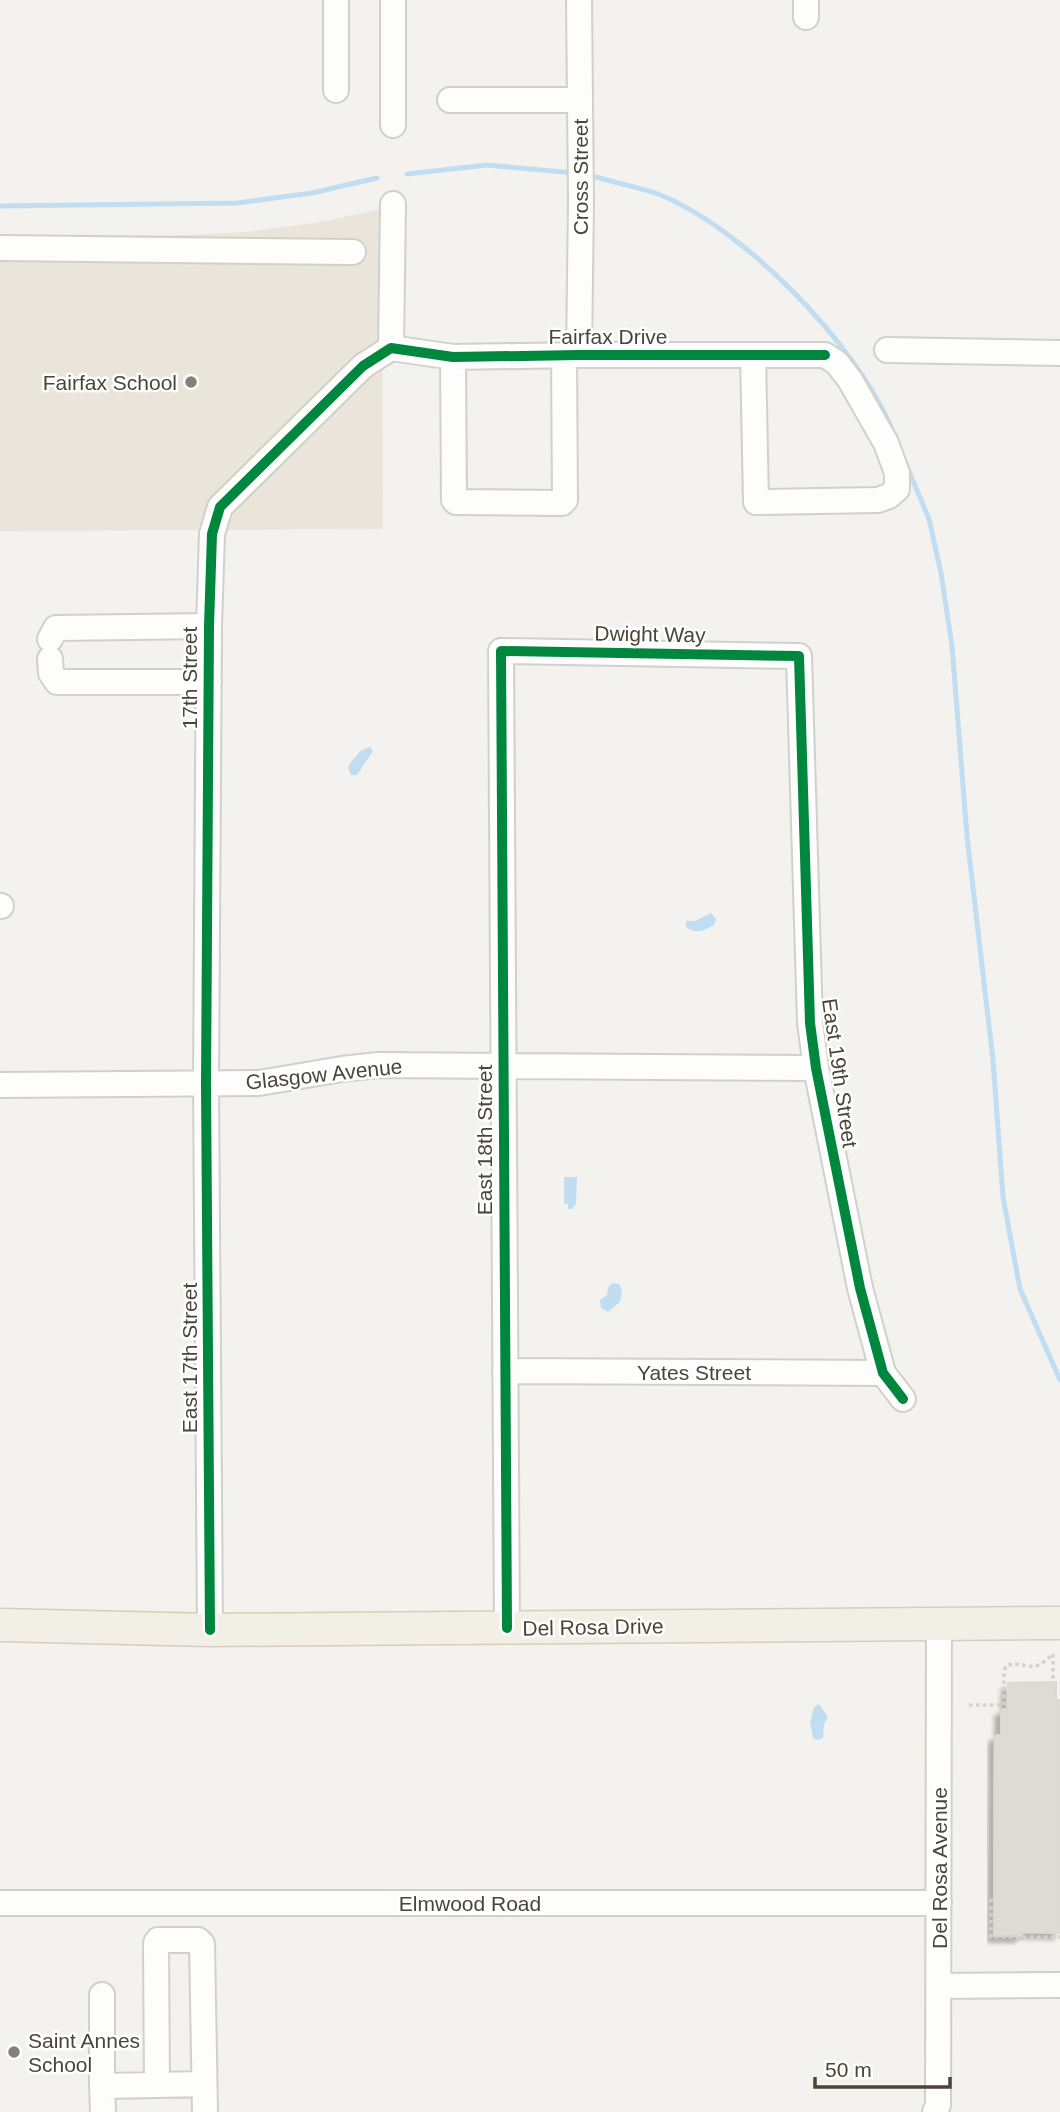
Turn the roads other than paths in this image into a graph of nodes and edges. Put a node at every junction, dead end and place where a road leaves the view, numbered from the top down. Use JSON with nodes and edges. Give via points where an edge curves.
{"nodes":[{"id":1,"x":336,"y":0,"type":"edge"},
{"id":2,"x":393,"y":0,"type":"edge"},
{"id":3,"x":579,"y":0,"type":"edge"},
{"id":4,"x":336,"y":90,"type":"dead end"},
{"id":5,"x":450,"y":100,"type":"dead end"},
{"id":6,"x":579,"y":100,"type":"junction"},
{"id":7,"x":393,"y":125,"type":"dead end"},
{"id":8,"x":393,"y":204,"type":"dead end"},
{"id":9,"x":0,"y":248,"type":"edge"},
{"id":10,"x":353,"y":252,"type":"dead end"},
{"id":11,"x":391,"y":348,"type":"junction"},
{"id":12,"x":887,"y":350,"type":"dead end"},
{"id":13,"x":1060,"y":353,"type":"edge"},
{"id":14,"x":572,"y":355,"type":"junction"},
{"id":15,"x":753,"y":355,"type":"junction"},
{"id":16,"x":453,"y":357,"type":"junction"},
{"id":17,"x":209,"y":626,"type":"junction"},
{"id":18,"x":501,"y":651,"type":"joint"},
{"id":19,"x":799,"y":656,"type":"joint"},
{"id":20,"x":209,"y":681,"type":"junction"},
{"id":21,"x":503,"y":1065,"type":"junction"},
{"id":22,"x":816,"y":1068,"type":"junction"},
{"id":23,"x":206,"y":1084,"type":"junction"},
{"id":24,"x":0,"y":1085,"type":"edge"},
{"id":25,"x":505,"y":1371,"type":"junction"},
{"id":26,"x":883,"y":1373,"type":"junction"},
{"id":27,"x":903,"y":1399,"type":"dead end"},
{"id":28,"x":939,"y":1624,"type":"junction"},
{"id":29,"x":0,"y":1625,"type":"edge"},
{"id":30,"x":506,"y":1628,"type":"junction"},
{"id":31,"x":210,"y":1630,"type":"junction"},
{"id":32,"x":1056,"y":1634,"type":"edge"},
{"id":33,"x":0,"y":1903,"type":"edge"},
{"id":34,"x":939,"y":1903,"type":"junction"},
{"id":35,"x":1060,"y":1985,"type":"edge"},
{"id":36,"x":939,"y":1986,"type":"junction"},
{"id":37,"x":102,"y":1995,"type":"dead end"},
{"id":38,"x":204,"y":2084,"type":"junction"},
{"id":39,"x":157,"y":2085,"type":"junction"},
{"id":40,"x":102,"y":2086,"type":"junction"},
{"id":41,"x":103,"y":2112,"type":"edge"},
{"id":42,"x":205,"y":2112,"type":"edge"},
{"id":43,"x":935,"y":2112,"type":"edge"}],
"edges":[{"from":1,"to":4,"type":"street"},
{"from":2,"to":7,"type":"street"},
{"from":3,"to":6,"type":"street","name":"Cross Street"},
{"from":5,"to":6,"type":"street"},
{"from":6,"to":14,"type":"street","name":"Cross Street","via":[[581,201]]},
{"from":8,"to":11,"type":"street"},
{"from":9,"to":10,"type":"street"},
{"from":11,"to":16,"type":"street","name":"Fairfax Drive"},
{"from":11,"to":17,"type":"street","name":"17th Street","via":[[363,366],[220,507],[212,534]]},
{"from":12,"to":13,"type":"street"},
{"from":14,"to":15,"type":"street","name":"Fairfax Drive"},
{"from":14,"to":16,"type":"street","name":"Fairfax Drive"},
{"from":14,"to":16,"type":"street","name":"Cross Street","via":[[562,503],[454,500]]},
{"from":15,"to":15,"type":"street","name":"Fairfax Drive","via":[[825,355],[837,363],[886,443],[897,473],[897,489],[878,500],[756,502]]},
{"from":17,"to":20,"type":"street","name":"17th Street"},
{"from":17,"to":20,"type":"street","via":[[56,628],[50,649],[51,673],[57,682]]},
{"from":18,"to":19,"type":"street","name":"Dwight Way"},
{"from":18,"to":21,"type":"street","name":"East 18th Street"},
{"from":19,"to":22,"type":"street","name":"East 19th Street","via":[[810,1023]]},
{"from":20,"to":23,"type":"street","name":"17th Street"},
{"from":21,"to":22,"type":"street","name":"Glasgow Avenue"},
{"from":21,"to":23,"type":"street","name":"Glasgow Avenue","via":[[378,1065],[259,1083]]},
{"from":21,"to":25,"type":"street","name":"East 18th Street"},
{"from":22,"to":26,"type":"street","name":"East 19th Street","via":[[860,1288]]},
{"from":23,"to":24,"type":"street","name":"Glasgow Avenue"},
{"from":23,"to":31,"type":"street","name":"East 17th Street"},
{"from":25,"to":26,"type":"street","name":"Yates Street"},
{"from":25,"to":30,"type":"street","name":"East 18th Street"},
{"from":26,"to":27,"type":"street","name":"East 19th Street"},
{"from":28,"to":30,"type":"main road","name":"Del Rosa Drive"},
{"from":28,"to":32,"type":"main road","name":"Del Rosa Drive"},
{"from":28,"to":34,"type":"street","name":"Del Rosa Avenue"},
{"from":29,"to":31,"type":"main road","name":"Del Rosa Drive"},
{"from":30,"to":31,"type":"main road","name":"Del Rosa Drive"},
{"from":33,"to":34,"type":"street","name":"Elmwood Road"},
{"from":34,"to":36,"type":"street","name":"Del Rosa Avenue"},
{"from":35,"to":36,"type":"street"},
{"from":36,"to":43,"type":"street","name":"Del Rosa Avenue"},
{"from":37,"to":40,"type":"street"},
{"from":38,"to":39,"type":"street"},
{"from":38,"to":39,"type":"street","via":[[202,1944],[198,1940],[158,1940]]},
{"from":38,"to":42,"type":"street"},
{"from":39,"to":40,"type":"street"},
{"from":40,"to":41,"type":"street"}]}
